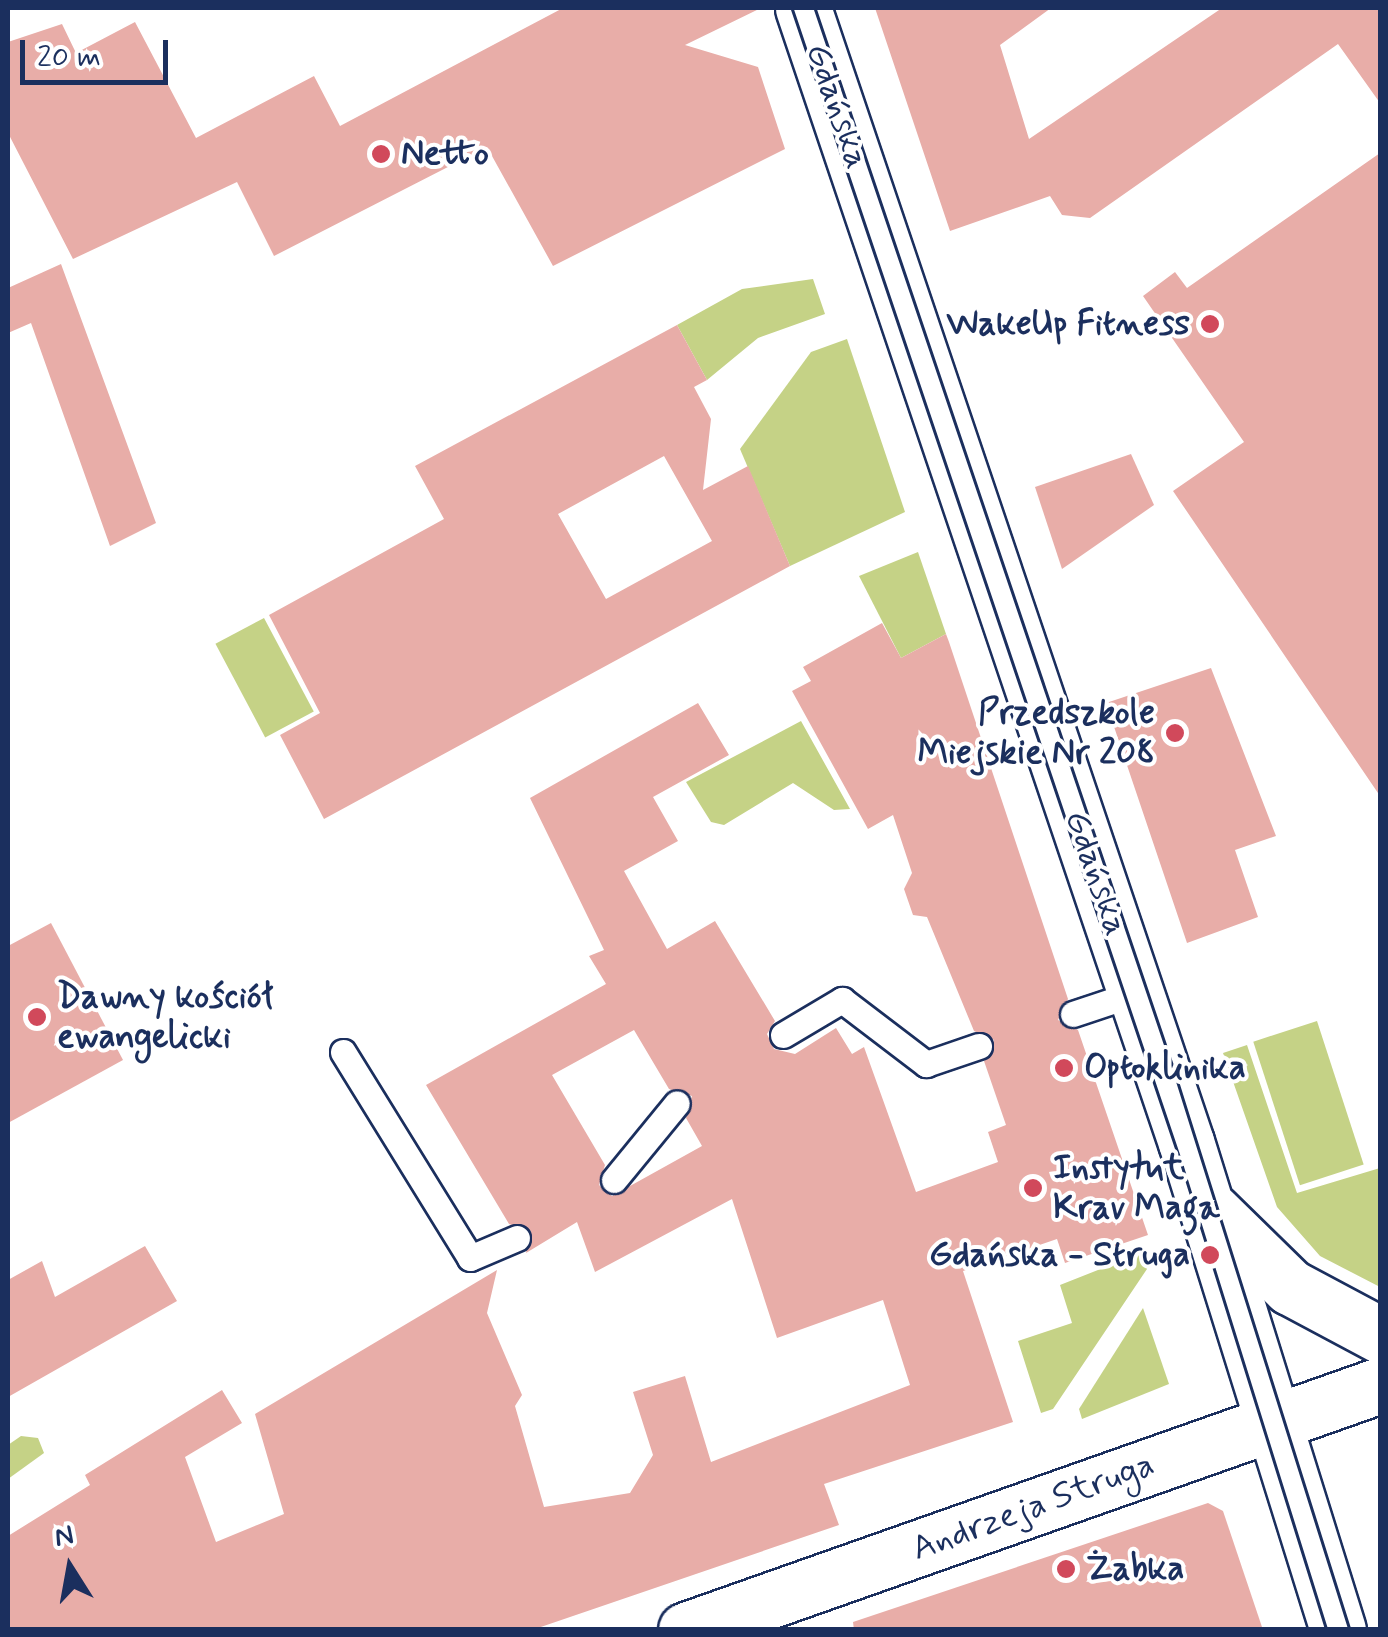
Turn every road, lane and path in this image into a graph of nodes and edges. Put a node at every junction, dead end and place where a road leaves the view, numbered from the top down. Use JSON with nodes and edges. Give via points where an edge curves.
{"nodes":[{"id":1,"x":804,"y":8,"type":"edge"},
{"id":2,"x":1136,"y":992,"type":"junction"},
{"id":3,"x":1073,"y":1014,"type":"dead end"},
{"id":4,"x":783,"y":1034,"type":"dead end"},
{"id":5,"x":979,"y":1046,"type":"dead end"},
{"id":6,"x":343,"y":1052,"type":"dead end"},
{"id":7,"x":677,"y":1102,"type":"dead end"},
{"id":8,"x":614,"y":1180,"type":"dead end"},
{"id":9,"x":1204,"y":1198,"type":"junction"},
{"id":10,"x":518,"y":1238,"type":"dead end"},
{"id":11,"x":1380,"y":1335,"type":"edge"},
{"id":12,"x":1380,"y":1386,"type":"edge"},
{"id":13,"x":1272,"y":1421,"type":"junction"},
{"id":14,"x":686,"y":1630,"type":"edge"},
{"id":15,"x":1338,"y":1630,"type":"edge"}],
"edges":[{"from":1,"to":2,"type":"street","name":"Gdańska"},
{"from":2,"to":3,"type":"lane"},
{"from":2,"to":9,"type":"street","name":"Gdańska"},
{"from":4,"to":5,"type":"lane","via":[[842,1000],[926,1064]]},
{"from":6,"to":10,"type":"lane","via":[[470,1258]]},
{"from":7,"to":8,"type":"lane"},
{"from":9,"to":11,"type":"street","via":[[1290,1287]]},
{"from":9,"to":13,"type":"street","name":"Gdańska"},
{"from":12,"to":13,"type":"street","name":"Andrzeja Struga"},
{"from":13,"to":14,"type":"street","name":"Andrzeja Struga"},
{"from":13,"to":15,"type":"street","name":"Gdańska"}]}
